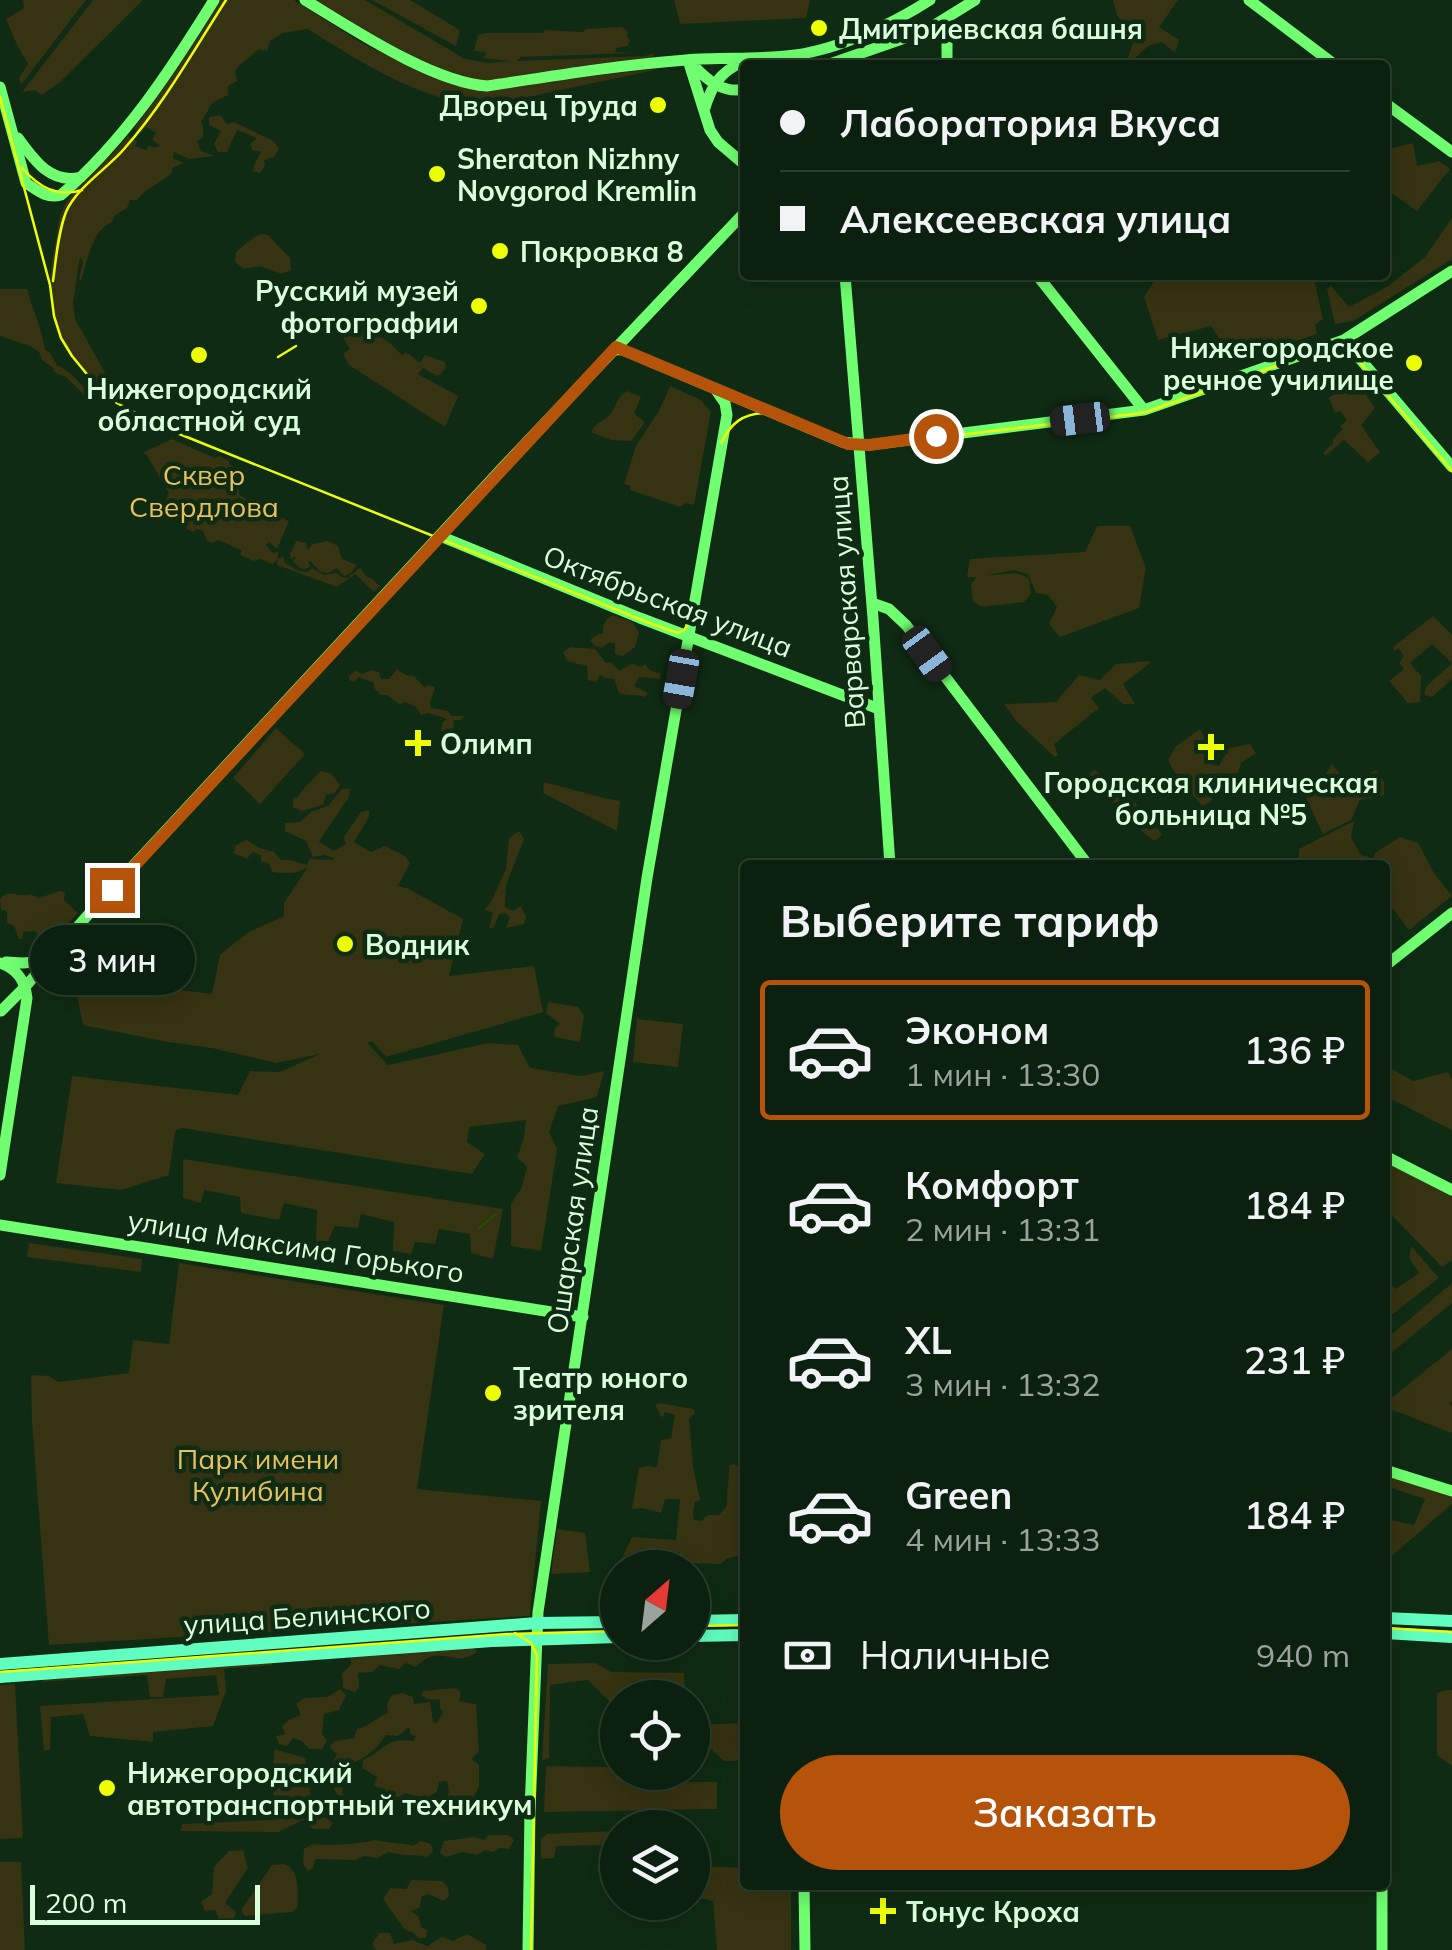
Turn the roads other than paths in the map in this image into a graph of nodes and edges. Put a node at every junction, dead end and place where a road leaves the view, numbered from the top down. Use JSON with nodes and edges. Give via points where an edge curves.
{"nodes":[{"id":1,"x":214,"y":0,"type":"edge"},
{"id":2,"x":306,"y":0,"type":"edge"},
{"id":3,"x":930,"y":0,"type":"edge"},
{"id":4,"x":975,"y":0,"type":"edge"},
{"id":5,"x":1248,"y":0,"type":"edge"},
{"id":6,"x":948,"y":19,"type":"junction"},
{"id":7,"x":820,"y":50,"type":"junction"},
{"id":8,"x":752,"y":59,"type":"joint"},
{"id":9,"x":688,"y":60,"type":"junction"},
{"id":10,"x":762,"y":60,"type":"edge"},
{"id":11,"x":777,"y":60,"type":"edge"},
{"id":12,"x":823,"y":60,"type":"edge"},
{"id":13,"x":841,"y":60,"type":"edge"},
{"id":14,"x":946,"y":60,"type":"edge"},
{"id":15,"x":1328,"y":60,"type":"edge"},
{"id":16,"x":740,"y":65,"type":"edge"},
{"id":17,"x":740,"y":67,"type":"edge"},
{"id":18,"x":714,"y":84,"type":"junction"},
{"id":19,"x":0,"y":87,"type":"edge"},
{"id":20,"x":740,"y":90,"type":"edge"},
{"id":21,"x":1390,"y":107,"type":"edge"},
{"id":22,"x":704,"y":111,"type":"junction"},
{"id":23,"x":13,"y":133,"type":"junction"},
{"id":24,"x":1452,"y":152,"type":"edge"},
{"id":25,"x":740,"y":161,"type":"edge"},
{"id":26,"x":81,"y":178,"type":"junction"},
{"id":27,"x":740,"y":217,"type":"edge"},
{"id":28,"x":1452,"y":271,"type":"edge"},
{"id":29,"x":845,"y":280,"type":"edge"},
{"id":30,"x":1041,"y":280,"type":"edge"},
{"id":31,"x":1344,"y":340,"type":"junction"},
{"id":32,"x":616,"y":347,"type":"junction"},
{"id":33,"x":713,"y":389,"type":"junction"},
{"id":34,"x":766,"y":410,"type":"junction"},
{"id":35,"x":1144,"y":410,"type":"junction"},
{"id":36,"x":723,"y":434,"type":"junction"},
{"id":37,"x":859,"y":445,"type":"junction"},
{"id":38,"x":1452,"y":467,"type":"edge"},
{"id":39,"x":440,"y":536,"type":"junction"},
{"id":40,"x":872,"y":602,"type":"junction"},
{"id":41,"x":873,"y":618,"type":"junction"},
{"id":42,"x":906,"y":625,"type":"junction"},
{"id":43,"x":688,"y":637,"type":"junction"},
{"id":44,"x":879,"y":709,"type":"junction"},
{"id":45,"x":890,"y":860,"type":"edge"},
{"id":46,"x":1084,"y":860,"type":"edge"},
{"id":47,"x":1452,"y":913,"type":"edge"},
{"id":48,"x":46,"y":961,"type":"junction"},
{"id":49,"x":0,"y":962,"type":"edge"},
{"id":50,"x":1390,"y":962,"type":"edge"},
{"id":51,"x":25,"y":988,"type":"junction"},
{"id":52,"x":0,"y":1011,"type":"edge"},
{"id":53,"x":24,"y":1018,"type":"junction"},
{"id":54,"x":1390,"y":1159,"type":"edge"},
{"id":55,"x":0,"y":1176,"type":"edge"},
{"id":56,"x":1452,"y":1190,"type":"edge"},
{"id":57,"x":0,"y":1225,"type":"edge"},
{"id":58,"x":584,"y":1317,"type":"junction"},
{"id":59,"x":1390,"y":1471,"type":"edge"},
{"id":60,"x":1452,"y":1490,"type":"edge"},
{"id":61,"x":1390,"y":1618,"type":"edge"},
{"id":62,"x":740,"y":1620,"type":"edge"},
{"id":63,"x":710,"y":1621,"type":"edge"},
{"id":64,"x":1452,"y":1621,"type":"edge"},
{"id":65,"x":600,"y":1622,"type":"edge"},
{"id":66,"x":537,"y":1623,"type":"junction"},
{"id":67,"x":1390,"y":1633,"type":"edge"},
{"id":68,"x":740,"y":1635,"type":"edge"},
{"id":69,"x":710,"y":1636,"type":"edge"},
{"id":70,"x":600,"y":1637,"type":"edge"},
{"id":71,"x":1452,"y":1637,"type":"edge"},
{"id":72,"x":536,"y":1638,"type":"junction"},
{"id":73,"x":0,"y":1664,"type":"edge"},
{"id":74,"x":0,"y":1678,"type":"edge"},
{"id":75,"x":804,"y":1890,"type":"edge"},
{"id":76,"x":1382,"y":1890,"type":"edge"},
{"id":77,"x":528,"y":1950,"type":"edge"},
{"id":78,"x":805,"y":1950,"type":"edge"},
{"id":79,"x":1382,"y":1950,"type":"edge"}],
"edges":[{"from":1,"to":26,"type":"street","via":[[142,110]]},
{"from":2,"to":9,"type":"street","via":[[427,68],[470,84]]},
{"from":3,"to":7,"type":"street"},
{"from":4,"to":6,"type":"street"},
{"from":5,"to":15,"type":"street"},
{"from":6,"to":13,"type":"street"},
{"from":6,"to":14,"type":"street"},
{"from":7,"to":11,"type":"street"},
{"from":7,"to":12,"type":"street"},
{"from":8,"to":9,"type":"street"},
{"from":8,"to":10,"type":"street"},
{"from":9,"to":18,"type":"street"},
{"from":9,"to":22,"type":"street"},
{"from":16,"to":18,"type":"street"},
{"from":17,"to":20,"type":"street","via":[[730,84]]},
{"from":18,"to":20,"type":"street"},
{"from":18,"to":22,"type":"street"},
{"from":19,"to":23,"type":"street"},
{"from":21,"to":24,"type":"street"},
{"from":22,"to":25,"type":"street","via":[[718,142]]},
{"from":23,"to":26,"type":"street","via":[[45,170]]},
{"from":23,"to":26,"type":"street","via":[[26,183],[44,195],[61,195]]},
{"from":27,"to":32,"type":"street"},
{"from":28,"to":31,"type":"street"},
{"from":29,"to":37,"type":"street","name":"Варварская улица"},
{"from":30,"to":35,"type":"street"},
{"from":31,"to":35,"type":"street"},
{"from":31,"to":38,"type":"street"},
{"from":32,"to":33,"type":"street"},
{"from":32,"to":39,"type":"street"},
{"from":33,"to":34,"type":"street"},
{"from":33,"to":36,"type":"street","via":[[725,403]]},
{"from":34,"to":36,"type":"street","via":[[742,412]]},
{"from":34,"to":37,"type":"street"},
{"from":35,"to":37,"type":"street"},
{"from":36,"to":43,"type":"street","name":"Ошарская улица"},
{"from":37,"to":40,"type":"street","name":"Варварская улица"},
{"from":39,"to":43,"type":"street","name":"Октябрьская улица"},
{"from":39,"to":48,"type":"street"},
{"from":40,"to":41,"type":"street","name":"Варварская улица"},
{"from":40,"to":42,"type":"street"},
{"from":41,"to":42,"type":"street"},
{"from":41,"to":44,"type":"street","name":"Варварская улица"},
{"from":42,"to":46,"type":"street"},
{"from":43,"to":44,"type":"street","name":"Октябрьская улица"},
{"from":43,"to":58,"type":"street","name":"Ошарская улица"},
{"from":44,"to":45,"type":"street","name":"Варварская улица"},
{"from":47,"to":50,"type":"street"},
{"from":48,"to":49,"type":"street"},
{"from":48,"to":51,"type":"street"},
{"from":49,"to":51,"type":"street","via":[[16,971]]},
{"from":51,"to":52,"type":"street"},
{"from":51,"to":53,"type":"street"},
{"from":52,"to":53,"type":"street"},
{"from":53,"to":55,"type":"street"},
{"from":54,"to":56,"type":"street"},
{"from":57,"to":58,"type":"street","name":"улица Максима Горького"},
{"from":58,"to":66,"type":"street","name":"Ошарская улица"},
{"from":59,"to":60,"type":"street"},
{"from":61,"to":64,"type":"main road"},
{"from":62,"to":63,"type":"main road"},
{"from":65,"to":66,"type":"main road","name":"улица Белинского"},
{"from":66,"to":72,"type":"street","name":"Ошарская улица"},
{"from":66,"to":73,"type":"main road","name":"улица Белинского"},
{"from":67,"to":71,"type":"main road"},
{"from":68,"to":69,"type":"main road"},
{"from":70,"to":72,"type":"main road","name":"улица Белинского"},
{"from":72,"to":74,"type":"main road","name":"улица Белинского"},
{"from":72,"to":77,"type":"street","name":"Ошарская улица"},
{"from":75,"to":78,"type":"street"},
{"from":76,"to":79,"type":"street"}]}
